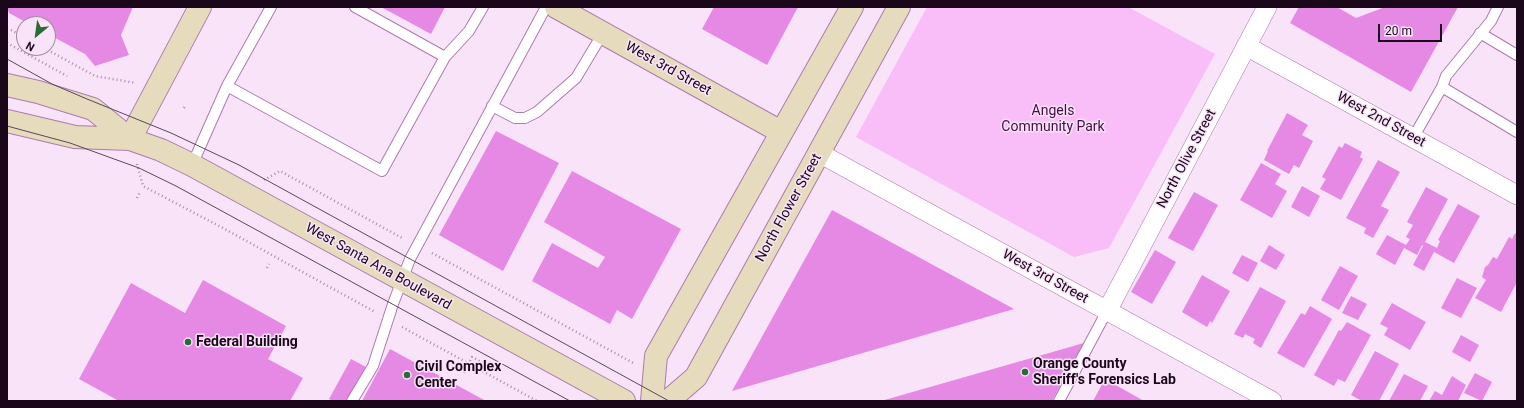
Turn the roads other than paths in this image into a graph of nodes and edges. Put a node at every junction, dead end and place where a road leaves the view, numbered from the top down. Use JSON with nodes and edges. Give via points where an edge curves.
{"nodes":[{"id":1,"x":200,"y":7,"type":"edge"},
{"id":2,"x":271,"y":7,"type":"edge"},
{"id":3,"x":355,"y":7,"type":"edge"},
{"id":4,"x":483,"y":7,"type":"edge"},
{"id":5,"x":546,"y":7,"type":"edge"},
{"id":6,"x":556,"y":7,"type":"edge"},
{"id":7,"x":852,"y":7,"type":"edge"},
{"id":8,"x":899,"y":7,"type":"edge"},
{"id":9,"x":1267,"y":7,"type":"edge"},
{"id":10,"x":1498,"y":7,"type":"edge"},
{"id":11,"x":603,"y":33,"type":"junction"},
{"id":12,"x":1480,"y":33,"type":"junction"},
{"id":13,"x":1246,"y":46,"type":"junction"},
{"id":14,"x":1517,"y":56,"type":"edge"},
{"id":15,"x":445,"y":57,"type":"junction"},
{"id":16,"x":7,"y":85,"type":"edge"},
{"id":17,"x":227,"y":86,"type":"junction"},
{"id":18,"x":1442,"y":87,"type":"junction"},
{"id":19,"x":492,"y":106,"type":"junction"},
{"id":20,"x":7,"y":121,"type":"edge"},
{"id":21,"x":781,"y":132,"type":"junction"},
{"id":22,"x":1517,"y":132,"type":"edge"},
{"id":23,"x":1413,"y":138,"type":"junction"},
{"id":24,"x":130,"y":139,"type":"junction"},
{"id":25,"x":819,"y":153,"type":"junction"},
{"id":26,"x":192,"y":165,"type":"junction"},
{"id":27,"x":1517,"y":195,"type":"edge"},
{"id":28,"x":401,"y":280,"type":"junction"},
{"id":29,"x":1107,"y":311,"type":"junction"},
{"id":30,"x":352,"y":401,"type":"edge"},
{"id":31,"x":624,"y":401,"type":"edge"},
{"id":32,"x":652,"y":401,"type":"edge"},
{"id":33,"x":668,"y":401,"type":"edge"},
{"id":34,"x":1059,"y":401,"type":"edge"},
{"id":35,"x":1272,"y":401,"type":"edge"}],
"edges":[{"from":1,"to":24,"type":"main road"},
{"from":2,"to":17,"type":"lane"},
{"from":3,"to":15,"type":"lane"},
{"from":4,"to":15,"type":"lane","via":[[469,31]]},
{"from":5,"to":19,"type":"lane"},
{"from":6,"to":11,"type":"main road","name":"West 3rd Street"},
{"from":7,"to":21,"type":"main road"},
{"from":8,"to":25,"type":"main road","name":"North Flower Street"},
{"from":9,"to":13,"type":"street","name":"North Olive Street"},
{"from":10,"to":12,"type":"lane"},
{"from":11,"to":19,"type":"lane","via":[[576,78],[537,112],[526,118],[515,118]]},
{"from":11,"to":21,"type":"main road","name":"West 3rd Street"},
{"from":12,"to":14,"type":"lane"},
{"from":12,"to":18,"type":"lane","via":[[1446,76]]},
{"from":13,"to":23,"type":"street","name":"West 2nd Street"},
{"from":13,"to":29,"type":"street","name":"North Olive Street"},
{"from":15,"to":17,"type":"lane","via":[[382,171]]},
{"from":16,"to":24,"type":"main road","name":"West Santa Ana Boulevard","via":[[93,109]]},
{"from":17,"to":26,"type":"lane"},
{"from":18,"to":22,"type":"lane"},
{"from":18,"to":23,"type":"lane"},
{"from":19,"to":28,"type":"lane"},
{"from":20,"to":24,"type":"main road","name":"West Santa Ana Boulevard","via":[[74,137]]},
{"from":21,"to":32,"type":"main road","via":[[656,356]]},
{"from":23,"to":27,"type":"street","name":"West 2nd Street"},
{"from":24,"to":26,"type":"main road","name":"West Santa Ana Boulevard"},
{"from":25,"to":29,"type":"street","name":"West 3rd Street"},
{"from":25,"to":33,"type":"main road","name":"North Flower Street","via":[[696,377]]},
{"from":26,"to":28,"type":"main road","name":"West Santa Ana Boulevard"},
{"from":28,"to":30,"type":"lane","via":[[373,366]]},
{"from":28,"to":31,"type":"main road","name":"West Santa Ana Boulevard"},
{"from":29,"to":34,"type":"lane"},
{"from":29,"to":35,"type":"street","name":"West 3rd Street"}]}
